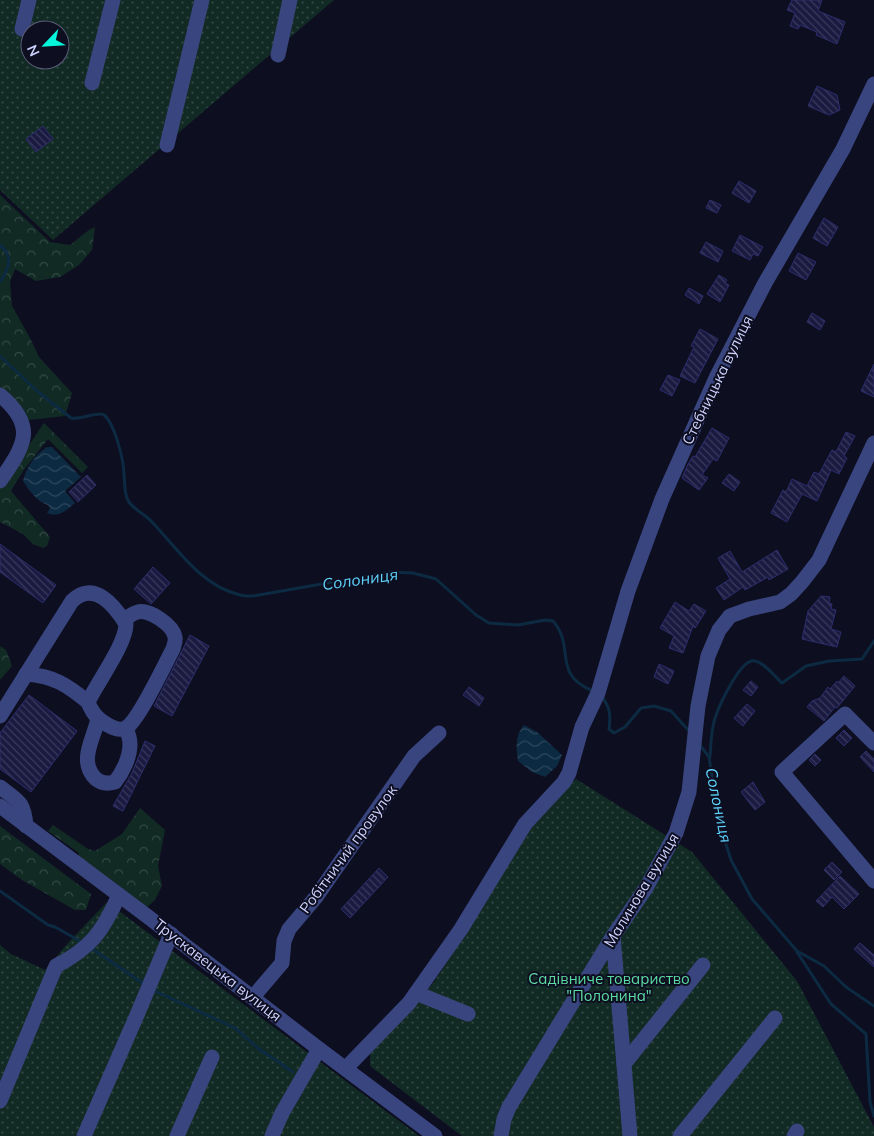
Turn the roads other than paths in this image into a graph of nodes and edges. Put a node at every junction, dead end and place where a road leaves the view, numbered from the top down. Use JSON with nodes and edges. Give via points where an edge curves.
{"nodes":[{"id":1,"x":29,"y":0,"type":"edge"},
{"id":2,"x":113,"y":0,"type":"edge"},
{"id":3,"x":202,"y":0,"type":"edge"},
{"id":4,"x":290,"y":0,"type":"edge"},
{"id":5,"x":24,"y":20,"type":"edge"},
{"id":6,"x":278,"y":55,"type":"dead end"},
{"id":7,"x":92,"y":83,"type":"dead end"},
{"id":8,"x":874,"y":84,"type":"edge"},
{"id":9,"x":167,"y":145,"type":"dead end"},
{"id":10,"x":0,"y":395,"type":"edge"},
{"id":11,"x":874,"y":443,"type":"edge"},
{"id":12,"x":0,"y":481,"type":"edge"},
{"id":13,"x":124,"y":620,"type":"junction"},
{"id":14,"x":26,"y":674,"type":"junction"},
{"id":15,"x":88,"y":702,"type":"junction"},
{"id":16,"x":0,"y":716,"type":"edge"},
{"id":17,"x":98,"y":718,"type":"junction"},
{"id":18,"x":126,"y":728,"type":"junction"},
{"id":19,"x":439,"y":733,"type":"dead end"},
{"id":20,"x":874,"y":744,"type":"edge"},
{"id":21,"x":0,"y":787,"type":"edge"},
{"id":22,"x":0,"y":806,"type":"edge"},
{"id":23,"x":26,"y":826,"type":"junction"},
{"id":24,"x":874,"y":880,"type":"edge"},
{"id":25,"x":119,"y":895,"type":"junction"},
{"id":26,"x":171,"y":934,"type":"junction"},
{"id":27,"x":613,"y":936,"type":"junction"},
{"id":28,"x":703,"y":965,"type":"dead end"},
{"id":29,"x":416,"y":993,"type":"junction"},
{"id":30,"x":253,"y":997,"type":"junction"},
{"id":31,"x":468,"y":1014,"type":"dead end"},
{"id":32,"x":775,"y":1018,"type":"dead end"},
{"id":33,"x":319,"y":1049,"type":"junction"},
{"id":34,"x":212,"y":1057,"type":"dead end"},
{"id":35,"x":624,"y":1064,"type":"junction"},
{"id":36,"x":346,"y":1068,"type":"junction"},
{"id":37,"x":0,"y":1101,"type":"edge"},
{"id":38,"x":84,"y":1136,"type":"edge"},
{"id":39,"x":177,"y":1136,"type":"edge"},
{"id":40,"x":272,"y":1136,"type":"edge"},
{"id":41,"x":435,"y":1136,"type":"edge"},
{"id":42,"x":501,"y":1136,"type":"edge"},
{"id":43,"x":630,"y":1136,"type":"edge"},
{"id":44,"x":680,"y":1136,"type":"edge"}],
"edges":[{"from":1,"to":5,"type":"street"},
{"from":2,"to":7,"type":"street"},
{"from":3,"to":9,"type":"street"},
{"from":4,"to":6,"type":"street"},
{"from":8,"to":29,"type":"street","name":"Стебницька вулиця","via":[[843,149],[765,283],[716,378],[662,499],[628,591],[598,693],[582,728],[569,773],[525,824]]},
{"from":10,"to":12,"type":"street","via":[[22,419],[24,434],[21,447]]},
{"from":11,"to":27,"type":"street","name":"Малинова вулиця","via":[[819,560],[802,582],[780,602],[730,616],[719,630],[708,656],[694,737],[689,792],[676,833],[646,888]]},
{"from":13,"to":14,"type":"street","via":[[100,594],[91,592],[77,596]]},
{"from":13,"to":15,"type":"street","via":[[124,640]]},
{"from":13,"to":18,"type":"street","via":[[136,612],[145,611],[168,624],[176,638],[143,706]]},
{"from":14,"to":15,"type":"street","via":[[56,679]]},
{"from":14,"to":16,"type":"street"},
{"from":15,"to":17,"type":"street"},
{"from":17,"to":18,"type":"street","via":[[112,728]]},
{"from":17,"to":18,"type":"street","via":[[87,754],[89,766],[98,781],[115,782],[121,774],[131,743]]},
{"from":19,"to":30,"type":"street","name":"Робітничий провулок","via":[[414,756],[316,897],[289,929],[282,963]]},
{"from":20,"to":24,"type":"street","via":[[845,714],[782,772]]},
{"from":21,"to":23,"type":"street","via":[[21,803]]},
{"from":22,"to":23,"type":"street","name":"Трускавецька вулиця"},
{"from":23,"to":25,"type":"street","name":"Трускавецька вулиця"},
{"from":25,"to":26,"type":"street","name":"Трускавецька вулиця"},
{"from":25,"to":37,"type":"street","via":[[107,920],[86,948],[56,966]]},
{"from":26,"to":30,"type":"street","name":"Трускавецька вулиця"},
{"from":26,"to":38,"type":"street"},
{"from":27,"to":35,"type":"street"},
{"from":27,"to":42,"type":"street","name":"Малинова вулиця","via":[[509,1107]]},
{"from":28,"to":35,"type":"street"},
{"from":29,"to":31,"type":"street"},
{"from":29,"to":36,"type":"street","name":"Стебницька вулиця"},
{"from":30,"to":33,"type":"street","name":"Трускавецька вулиця"},
{"from":32,"to":44,"type":"street"},
{"from":33,"to":36,"type":"street","name":"Трускавецька вулиця"},
{"from":33,"to":40,"type":"street","via":[[282,1112]]},
{"from":34,"to":39,"type":"street"},
{"from":35,"to":43,"type":"street"},
{"from":36,"to":41,"type":"street","name":"Трускавецька вулиця"}]}
